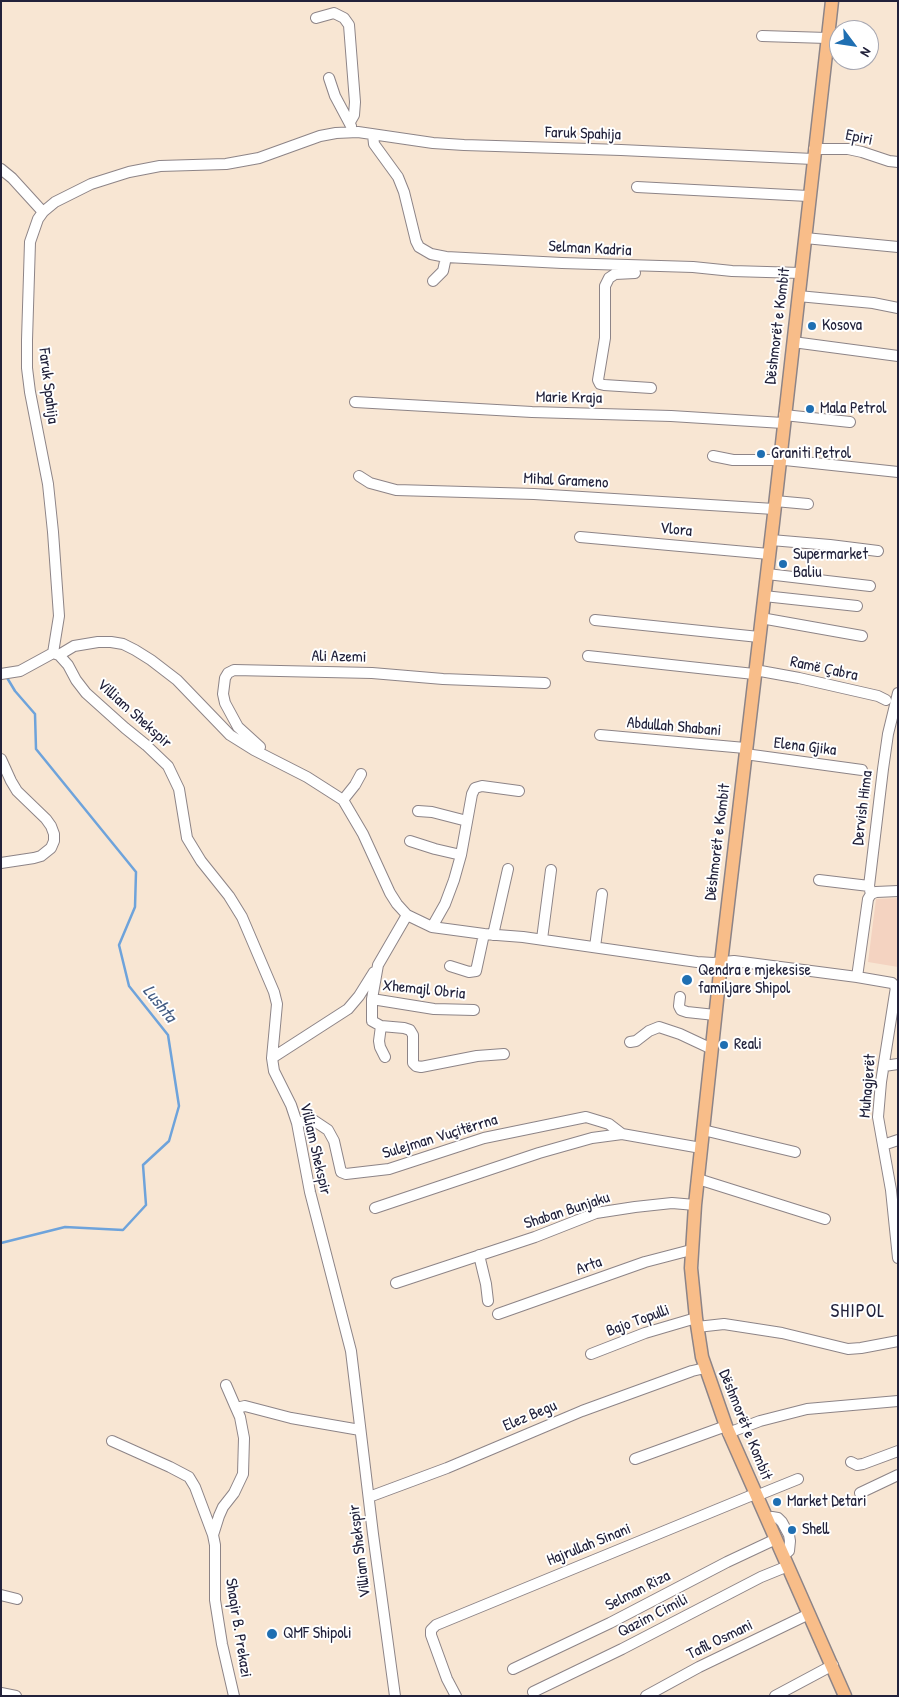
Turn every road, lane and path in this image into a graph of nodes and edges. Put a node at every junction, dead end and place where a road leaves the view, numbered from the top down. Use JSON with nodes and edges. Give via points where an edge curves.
{"nodes":[{"id":1,"x":832,"y":1,"type":"edge"},
{"id":2,"x":316,"y":18,"type":"dead end"},
{"id":3,"x":762,"y":36,"type":"dead end"},
{"id":4,"x":827,"y":38,"type":"junction"},
{"id":5,"x":329,"y":78,"type":"dead end"},
{"id":6,"x":351,"y":127,"type":"junction"},
{"id":7,"x":373,"y":134,"type":"junction"},
{"id":8,"x":814,"y":154,"type":"junction"},
{"id":9,"x":898,"y":162,"type":"edge"},
{"id":10,"x":1,"y":168,"type":"edge"},
{"id":11,"x":637,"y":187,"type":"dead end"},
{"id":12,"x":808,"y":196,"type":"junction"},
{"id":13,"x":43,"y":212,"type":"junction"},
{"id":14,"x":804,"y":238,"type":"junction"},
{"id":15,"x":898,"y":247,"type":"edge"},
{"id":16,"x":446,"y":257,"type":"junction"},
{"id":17,"x":732,"y":271,"type":"junction"},
{"id":18,"x":800,"y":273,"type":"junction"},
{"id":19,"x":433,"y":281,"type":"dead end"},
{"id":20,"x":798,"y":296,"type":"junction"},
{"id":21,"x":898,"y":308,"type":"edge"},
{"id":22,"x":793,"y":342,"type":"junction"},
{"id":23,"x":898,"y":356,"type":"edge"},
{"id":24,"x":651,"y":388,"type":"dead end"},
{"id":25,"x":355,"y":402,"type":"dead end"},
{"id":26,"x":784,"y":419,"type":"junction"},
{"id":27,"x":850,"y":422,"type":"dead end"},
{"id":28,"x":713,"y":456,"type":"dead end"},
{"id":29,"x":779,"y":460,"type":"junction"},
{"id":30,"x":898,"y":472,"type":"edge"},
{"id":31,"x":359,"y":476,"type":"dead end"},
{"id":32,"x":808,"y":504,"type":"dead end"},
{"id":33,"x":774,"y":505,"type":"junction"},
{"id":34,"x":580,"y":536,"type":"dead end"},
{"id":35,"x":771,"y":540,"type":"junction"},
{"id":36,"x":878,"y":550,"type":"dead end"},
{"id":37,"x":769,"y":554,"type":"junction"},
{"id":38,"x":766,"y":574,"type":"junction"},
{"id":39,"x":870,"y":586,"type":"dead end"},
{"id":40,"x":764,"y":596,"type":"junction"},
{"id":41,"x":857,"y":606,"type":"dead end"},
{"id":42,"x":761,"y":618,"type":"junction"},
{"id":43,"x":595,"y":620,"type":"dead end"},
{"id":44,"x":862,"y":636,"type":"dead end"},
{"id":45,"x":759,"y":638,"type":"junction"},
{"id":46,"x":56,"y":654,"type":"junction"},
{"id":47,"x":588,"y":656,"type":"dead end"},
{"id":48,"x":755,"y":672,"type":"junction"},
{"id":49,"x":1,"y":674,"type":"edge"},
{"id":50,"x":545,"y":683,"type":"dead end"},
{"id":51,"x":898,"y":693,"type":"edge"},
{"id":52,"x":886,"y":700,"type":"dead end"},
{"id":53,"x":893,"y":734,"type":"edge"},
{"id":54,"x":600,"y":735,"type":"dead end"},
{"id":55,"x":745,"y":751,"type":"junction"},
{"id":56,"x":263,"y":753,"type":"junction"},
{"id":57,"x":1,"y":759,"type":"edge"},
{"id":58,"x":862,"y":770,"type":"dead end"},
{"id":59,"x":361,"y":774,"type":"dead end"},
{"id":60,"x":519,"y":791,"type":"dead end"},
{"id":61,"x":343,"y":800,"type":"junction"},
{"id":62,"x":418,"y":811,"type":"dead end"},
{"id":63,"x":467,"y":821,"type":"junction"},
{"id":64,"x":410,"y":841,"type":"dead end"},
{"id":65,"x":461,"y":855,"type":"junction"},
{"id":66,"x":1,"y":863,"type":"edge"},
{"id":67,"x":508,"y":869,"type":"dead end"},
{"id":68,"x":551,"y":870,"type":"dead end"},
{"id":69,"x":819,"y":880,"type":"dead end"},
{"id":70,"x":870,"y":890,"type":"junction"},
{"id":71,"x":898,"y":891,"type":"edge"},
{"id":72,"x":602,"y":894,"type":"dead end"},
{"id":73,"x":408,"y":915,"type":"junction"},
{"id":74,"x":432,"y":927,"type":"junction"},
{"id":75,"x":488,"y":934,"type":"junction"},
{"id":76,"x":542,"y":939,"type":"junction"},
{"id":77,"x":595,"y":947,"type":"junction"},
{"id":78,"x":721,"y":962,"type":"junction"},
{"id":79,"x":450,"y":966,"type":"dead end"},
{"id":80,"x":376,"y":971,"type":"junction"},
{"id":81,"x":856,"y":977,"type":"junction"},
{"id":82,"x":895,"y":983,"type":"edge"},
{"id":83,"x":680,"y":997,"type":"dead end"},
{"id":84,"x":372,"y":999,"type":"junction"},
{"id":85,"x":474,"y":1010,"type":"dead end"},
{"id":86,"x":715,"y":1015,"type":"junction"},
{"id":87,"x":381,"y":1026,"type":"junction"},
{"id":88,"x":630,"y":1042,"type":"dead end"},
{"id":89,"x":712,"y":1049,"type":"junction"},
{"id":90,"x":504,"y":1054,"type":"dead end"},
{"id":91,"x":386,"y":1057,"type":"dead end"},
{"id":92,"x":272,"y":1058,"type":"junction"},
{"id":93,"x":898,"y":1064,"type":"edge"},
{"id":94,"x":884,"y":1066,"type":"junction"},
{"id":95,"x":297,"y":1124,"type":"junction"},
{"id":96,"x":704,"y":1130,"type":"junction"},
{"id":97,"x":622,"y":1134,"type":"junction"},
{"id":98,"x":898,"y":1140,"type":"edge"},
{"id":99,"x":883,"y":1145,"type":"junction"},
{"id":100,"x":701,"y":1148,"type":"junction"},
{"id":101,"x":795,"y":1152,"type":"dead end"},
{"id":102,"x":698,"y":1179,"type":"junction"},
{"id":103,"x":695,"y":1205,"type":"junction"},
{"id":104,"x":375,"y":1208,"type":"dead end"},
{"id":105,"x":825,"y":1219,"type":"dead end"},
{"id":106,"x":691,"y":1250,"type":"junction"},
{"id":107,"x":898,"y":1254,"type":"edge"},
{"id":108,"x":479,"y":1255,"type":"junction"},
{"id":109,"x":396,"y":1283,"type":"dead end"},
{"id":110,"x":488,"y":1301,"type":"dead end"},
{"id":111,"x":498,"y":1314,"type":"dead end"},
{"id":112,"x":696,"y":1322,"type":"junction"},
{"id":113,"x":898,"y":1341,"type":"edge"},
{"id":114,"x":591,"y":1354,"type":"dead end"},
{"id":115,"x":705,"y":1368,"type":"junction"},
{"id":116,"x":226,"y":1385,"type":"dead end"},
{"id":117,"x":898,"y":1401,"type":"edge"},
{"id":118,"x":236,"y":1408,"type":"junction"},
{"id":119,"x":727,"y":1429,"type":"junction"},
{"id":120,"x":360,"y":1430,"type":"junction"},
{"id":121,"x":112,"y":1442,"type":"dead end"},
{"id":122,"x":898,"y":1451,"type":"edge"},
{"id":123,"x":635,"y":1459,"type":"dead end"},
{"id":124,"x":852,"y":1462,"type":"dead end"},
{"id":125,"x":898,"y":1475,"type":"edge"},
{"id":126,"x":798,"y":1479,"type":"dead end"},
{"id":127,"x":860,"y":1493,"type":"dead end"},
{"id":128,"x":755,"y":1494,"type":"junction"},
{"id":129,"x":369,"y":1497,"type":"junction"},
{"id":130,"x":767,"y":1519,"type":"junction"},
{"id":131,"x":213,"y":1535,"type":"junction"},
{"id":132,"x":776,"y":1539,"type":"junction"},
{"id":133,"x":785,"y":1561,"type":"junction"},
{"id":134,"x":1,"y":1595,"type":"edge"},
{"id":135,"x":17,"y":1600,"type":"dead end"},
{"id":136,"x":809,"y":1614,"type":"junction"},
{"id":137,"x":833,"y":1665,"type":"junction"},
{"id":138,"x":513,"y":1669,"type":"dead end"},
{"id":139,"x":533,"y":1692,"type":"dead end"},
{"id":140,"x":1,"y":1693,"type":"edge"},
{"id":141,"x":16,"y":1696,"type":"edge"},
{"id":142,"x":234,"y":1696,"type":"edge"},
{"id":143,"x":395,"y":1696,"type":"edge"},
{"id":144,"x":456,"y":1696,"type":"edge"},
{"id":145,"x":646,"y":1696,"type":"edge"},
{"id":146,"x":774,"y":1696,"type":"edge"},
{"id":147,"x":845,"y":1696,"type":"edge"}],
"edges":[{"from":1,"to":4,"type":"main road","name":"Dëshmorët e Kombit"},
{"from":2,"to":6,"type":"street","via":[[334,13],[349,25],[355,98]]},
{"from":3,"to":4,"type":"street"},
{"from":4,"to":8,"type":"main road","name":"Dëshmorët e Kombit"},
{"from":5,"to":6,"type":"street"},
{"from":6,"to":7,"type":"street","name":"Faruk Spahija"},
{"from":6,"to":13,"type":"street","name":"Faruk Spahija","via":[[273,154],[226,164],[160,166],[129,172],[75,191]]},
{"from":7,"to":8,"type":"street","name":"Faruk Spahija","via":[[448,144]]},
{"from":7,"to":16,"type":"street","name":"Selman Kadria","via":[[374,144],[398,177],[419,247],[430,254]]},
{"from":8,"to":9,"type":"street","name":"Epiri","via":[[848,149]]},
{"from":8,"to":12,"type":"main road","name":"Dëshmorët e Kombit"},
{"from":10,"to":13,"type":"street"},
{"from":11,"to":12,"type":"street"},
{"from":12,"to":14,"type":"main road","name":"Dëshmorët e Kombit"},
{"from":13,"to":46,"type":"street","name":"Faruk Spahija","via":[[30,242],[27,368],[50,502],[59,616]]},
{"from":14,"to":15,"type":"street"},
{"from":14,"to":18,"type":"main road","name":"Dëshmorët e Kombit"},
{"from":16,"to":17,"type":"street","name":"Selman Kadria"},
{"from":16,"to":19,"type":"street","via":[[443,271]]},
{"from":17,"to":18,"type":"street","name":"Selman Kadria"},
{"from":17,"to":24,"type":"street","name":"Selman Kadria","via":[[628,272],[608,278],[605,286],[605,338],[598,380],[604,385]]},
{"from":18,"to":20,"type":"main road","name":"Dëshmorët e Kombit"},
{"from":20,"to":21,"type":"street"},
{"from":20,"to":22,"type":"main road","name":"Dëshmorët e Kombit"},
{"from":22,"to":23,"type":"street"},
{"from":22,"to":26,"type":"main road","name":"Dëshmorët e Kombit"},
{"from":25,"to":26,"type":"street","name":"Marie Kraja","via":[[532,412]]},
{"from":26,"to":27,"type":"street","name":"Marie Kraja"},
{"from":26,"to":29,"type":"main road","name":"Dëshmorët e Kombit"},
{"from":28,"to":29,"type":"street","via":[[734,460]]},
{"from":29,"to":30,"type":"street"},
{"from":29,"to":33,"type":"main road","name":"Dëshmorët e Kombit"},
{"from":31,"to":33,"type":"street","name":"Mihal Grameno","via":[[370,483],[396,490]]},
{"from":32,"to":33,"type":"street"},
{"from":33,"to":35,"type":"main road","name":"Dëshmorët e Kombit"},
{"from":34,"to":37,"type":"street","name":"Vlora"},
{"from":35,"to":36,"type":"street"},
{"from":35,"to":37,"type":"main road","name":"Dëshmorët e Kombit"},
{"from":37,"to":38,"type":"main road","name":"Dëshmorët e Kombit"},
{"from":38,"to":39,"type":"street"},
{"from":38,"to":40,"type":"main road","name":"Dëshmorët e Kombit"},
{"from":40,"to":41,"type":"street"},
{"from":40,"to":42,"type":"main road","name":"Dëshmorët e Kombit"},
{"from":42,"to":44,"type":"street"},
{"from":42,"to":45,"type":"main road","name":"Dëshmorët e Kombit"},
{"from":43,"to":45,"type":"street"},
{"from":45,"to":48,"type":"main road","name":"Dëshmorët e Kombit"},
{"from":46,"to":49,"type":"street","via":[[14,672]]},
{"from":46,"to":56,"type":"street","via":[[74,646],[98,642],[123,644],[177,680],[230,735]]},
{"from":46,"to":92,"type":"street","name":"Villiam Shekspir","via":[[86,693],[159,756],[175,778],[183,805],[187,838],[242,917],[274,992],[277,1004]]},
{"from":47,"to":48,"type":"street"},
{"from":48,"to":52,"type":"street","name":"Ramë Çabra","via":[[799,678]]},
{"from":48,"to":55,"type":"main road","name":"Dëshmorët e Kombit"},
{"from":50,"to":56,"type":"street","name":"Ali Azemi","via":[[372,673],[234,670],[225,678],[225,703],[238,727]]},
{"from":51,"to":53,"type":"street","name":"Dervish Hima"},
{"from":53,"to":70,"type":"street","name":"Dervish Hima"},
{"from":54,"to":55,"type":"street","name":"Abdullah Shabani"},
{"from":55,"to":58,"type":"street","name":"Elena Gjika"},
{"from":55,"to":78,"type":"main road","name":"Dëshmorët e Kombit"},
{"from":56,"to":61,"type":"street"},
{"from":57,"to":66,"type":"street","via":[[17,791],[46,820],[54,834],[51,848],[41,856]]},
{"from":59,"to":61,"type":"street"},
{"from":60,"to":63,"type":"street","via":[[476,788]]},
{"from":61,"to":73,"type":"street","via":[[363,834],[390,893]]},
{"from":62,"to":63,"type":"street"},
{"from":63,"to":65,"type":"street"},
{"from":64,"to":65,"type":"street"},
{"from":65,"to":74,"type":"street","via":[[449,894]]},
{"from":67,"to":75,"type":"street"},
{"from":68,"to":76,"type":"street"},
{"from":69,"to":70,"type":"street"},
{"from":70,"to":71,"type":"street"},
{"from":70,"to":81,"type":"street","name":"Dervish Hima"},
{"from":72,"to":77,"type":"street"},
{"from":73,"to":74,"type":"street","name":"Muhagjerët"},
{"from":73,"to":80,"type":"street"},
{"from":74,"to":75,"type":"street","name":"Muhagjerët"},
{"from":75,"to":76,"type":"street","name":"Muhagjerët"},
{"from":75,"to":79,"type":"street","via":[[476,971]]},
{"from":76,"to":77,"type":"street","name":"Muhagjerët"},
{"from":77,"to":78,"type":"street","name":"Muhagjerët","via":[[674,959]]},
{"from":78,"to":81,"type":"street","name":"Muhagjerët"},
{"from":78,"to":86,"type":"main road","name":"Dëshmorët e Kombit"},
{"from":80,"to":84,"type":"street"},
{"from":80,"to":92,"type":"street","via":[[348,1008]]},
{"from":81,"to":82,"type":"street","name":"Muhagjerët"},
{"from":82,"to":94,"type":"street","name":"Muhagjerët"},
{"from":83,"to":86,"type":"street","via":[[681,1010]]},
{"from":84,"to":85,"type":"street","name":"Xhemajl Obria","via":[[434,1009]]},
{"from":84,"to":87,"type":"street","via":[[372,1021]]},
{"from":86,"to":89,"type":"main road","name":"Dëshmorët e Kombit"},
{"from":87,"to":90,"type":"street","via":[[410,1030],[413,1035],[413,1063],[421,1067]]},
{"from":87,"to":91,"type":"street","via":[[379,1041]]},
{"from":88,"to":89,"type":"street","via":[[659,1027]]},
{"from":89,"to":96,"type":"main road","name":"Dëshmorët e Kombit"},
{"from":92,"to":95,"type":"street","name":"Villiam Shekspir","via":[[274,1071],[292,1105]]},
{"from":93,"to":94,"type":"street"},
{"from":94,"to":99,"type":"street","name":"Muhagjerët","via":[[878,1100]]},
{"from":95,"to":97,"type":"street","name":"Sulejman Vuçitërrna","via":[[313,1120],[328,1130],[334,1141],[340,1172],[346,1174],[389,1169],[484,1138],[586,1117],[609,1124]]},
{"from":95,"to":120,"type":"street","name":"Villiam Shekspir","via":[[310,1192],[348,1337]]},
{"from":96,"to":100,"type":"main road","name":"Dëshmorët e Kombit"},
{"from":96,"to":101,"type":"street"},
{"from":97,"to":100,"type":"street","name":"Sulejman Vuçitërrna"},
{"from":97,"to":104,"type":"street","name":"Sulejman Vuçitërrna","via":[[592,1138],[538,1153]]},
{"from":98,"to":99,"type":"street"},
{"from":99,"to":107,"type":"street","name":"Muhagjerët"},
{"from":100,"to":102,"type":"main road","name":"Dëshmorët e Kombit"},
{"from":102,"to":103,"type":"main road","name":"Dëshmorët e Kombit"},
{"from":102,"to":105,"type":"street"},
{"from":103,"to":106,"type":"main road","name":"Dëshmorët e Kombit"},
{"from":103,"to":108,"type":"street","name":"Shaban Bunjaku","via":[[672,1203],[596,1213]]},
{"from":106,"to":111,"type":"street","name":"Arta","via":[[645,1262]]},
{"from":106,"to":112,"type":"main road","name":"Dëshmorët e Kombit"},
{"from":108,"to":109,"type":"street","name":"Shaban Bunjaku"},
{"from":108,"to":110,"type":"street"},
{"from":112,"to":113,"type":"street","name":"Bajo Topulli","via":[[740,1326],[848,1349]]},
{"from":112,"to":114,"type":"street","name":"Bajo Topulli","via":[[645,1333]]},
{"from":112,"to":115,"type":"main road","name":"Dëshmorët e Kombit"},
{"from":115,"to":119,"type":"main road","name":"Dëshmorët e Kombit"},
{"from":115,"to":129,"type":"street","name":"Elez Begu","via":[[582,1410],[447,1468]]},
{"from":116,"to":118,"type":"street","name":"Shaqir B. Prekazi"},
{"from":117,"to":119,"type":"street","via":[[807,1409]]},
{"from":118,"to":120,"type":"street","via":[[245,1406]]},
{"from":118,"to":131,"type":"street","name":"Shaqir B. Prekazi","via":[[244,1438],[243,1474],[223,1507]]},
{"from":119,"to":123,"type":"street"},
{"from":119,"to":128,"type":"main road","name":"Dëshmorët e Kombit"},
{"from":120,"to":129,"type":"street","name":"Villiam Shekspir"},
{"from":121,"to":131,"type":"street","name":"Shaqir B. Prekazi","via":[[190,1477]]},
{"from":122,"to":124,"type":"street","via":[[863,1464]]},
{"from":125,"to":127,"type":"street"},
{"from":126,"to":128,"type":"street","name":"Hajrullah Sinani"},
{"from":128,"to":130,"type":"main road","name":"Dëshmorët e Kombit"},
{"from":128,"to":144,"type":"street","name":"Hajrullah Sinani","via":[[436,1625],[431,1635]]},
{"from":129,"to":143,"type":"street","name":"Villiam Shekspir"},
{"from":130,"to":132,"type":"main road","name":"Dëshmorët e Kombit"},
{"from":130,"to":133,"type":"street","via":[[778,1518],[789,1535]]},
{"from":131,"to":142,"type":"street","name":"Shaqir B. Prekazi","via":[[215,1600]]},
{"from":132,"to":133,"type":"main road","name":"Dëshmorët e Kombit"},
{"from":132,"to":138,"type":"street","name":"Selman Riza"},
{"from":133,"to":136,"type":"main road","name":"Dëshmorët e Kombit"},
{"from":133,"to":139,"type":"street","name":"Qazim Cimili","via":[[752,1582]]},
{"from":134,"to":135,"type":"street"},
{"from":136,"to":137,"type":"main road","name":"Dëshmorët e Kombit"},
{"from":136,"to":145,"type":"street","name":"Tafil Osmani"},
{"from":137,"to":146,"type":"street"},
{"from":137,"to":147,"type":"main road","name":"Dëshmorët e Kombit"},
{"from":140,"to":141,"type":"street"}]}
